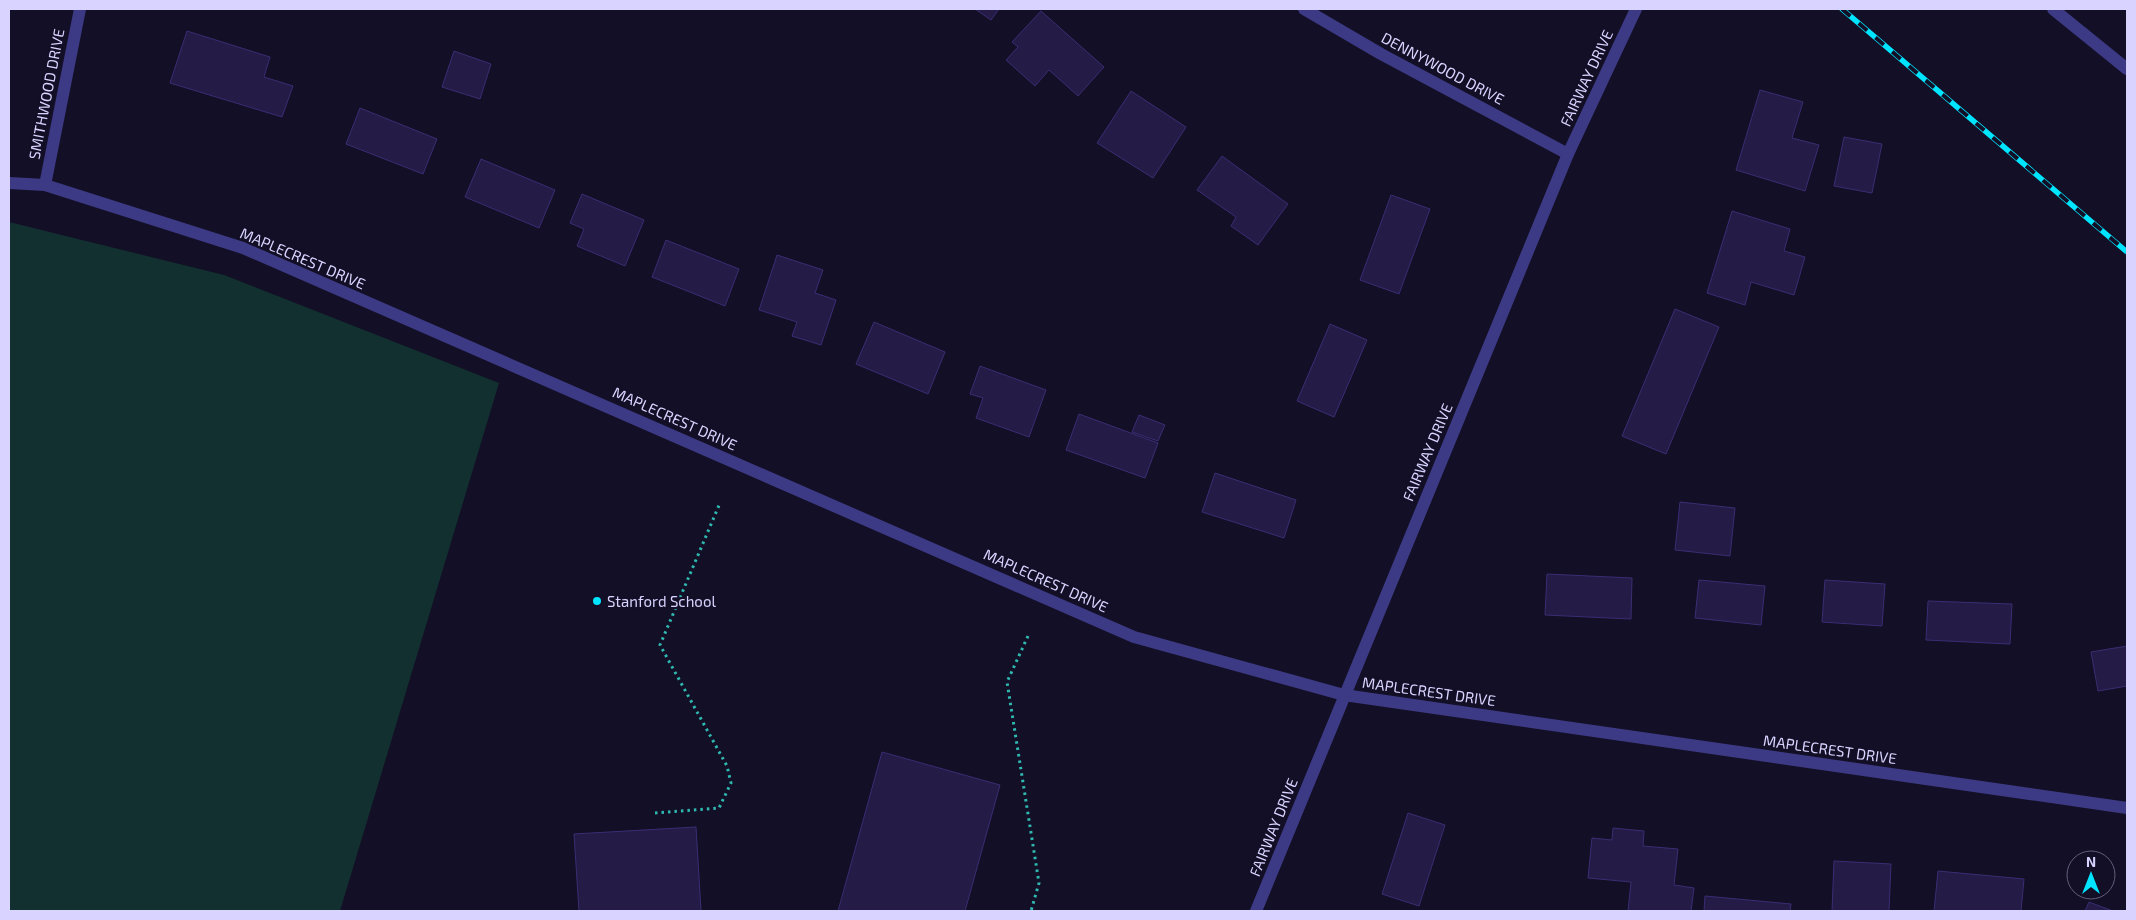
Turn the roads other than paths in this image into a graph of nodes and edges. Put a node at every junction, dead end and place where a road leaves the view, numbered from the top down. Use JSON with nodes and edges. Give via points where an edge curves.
{"nodes":[{"id":1,"x":80,"y":9,"type":"edge"},
{"id":2,"x":1304,"y":9,"type":"edge"},
{"id":3,"x":1636,"y":9,"type":"edge"},
{"id":4,"x":2053,"y":9,"type":"edge"},
{"id":5,"x":2127,"y":69,"type":"edge"},
{"id":6,"x":1568,"y":154,"type":"junction"},
{"id":7,"x":9,"y":183,"type":"edge"},
{"id":8,"x":45,"y":185,"type":"junction"},
{"id":9,"x":1344,"y":695,"type":"junction"},
{"id":10,"x":2127,"y":808,"type":"edge"},
{"id":11,"x":1256,"y":911,"type":"edge"}],
"edges":[{"from":1,"to":8,"type":"street","name":"SMITHWOOD DRIVE"},
{"from":2,"to":6,"type":"street","name":"DENNYWOOD DRIVE"},
{"from":3,"to":6,"type":"street","name":"FAIRWAY DRIVE"},
{"from":4,"to":5,"type":"street"},
{"from":6,"to":9,"type":"street","name":"FAIRWAY DRIVE"},
{"from":7,"to":8,"type":"street","name":"MAPLECREST DRIVE"},
{"from":8,"to":9,"type":"street","name":"MAPLECREST DRIVE","via":[[243,248],[1134,636]]},
{"from":9,"to":10,"type":"street","name":"MAPLECREST DRIVE"},
{"from":9,"to":11,"type":"street","name":"FAIRWAY DRIVE"}]}
